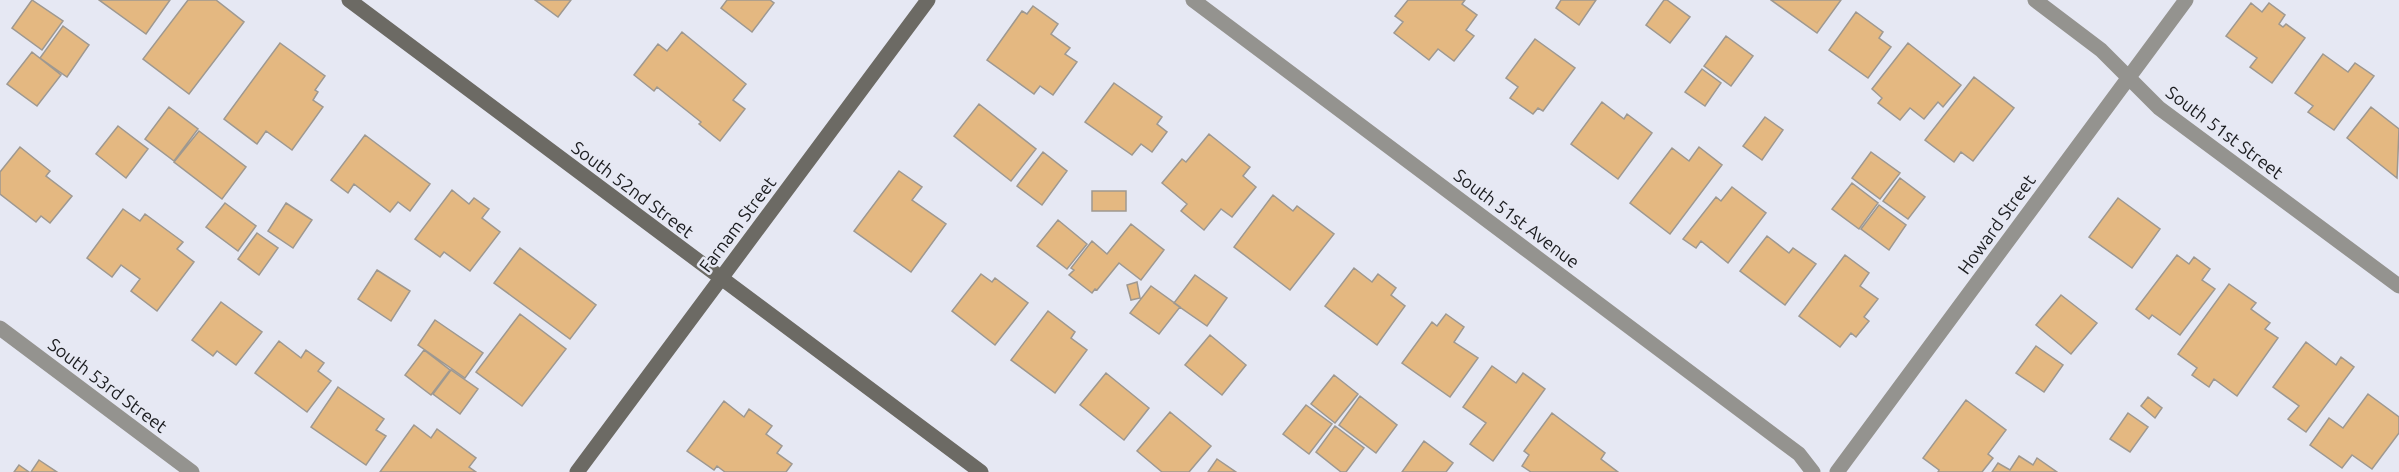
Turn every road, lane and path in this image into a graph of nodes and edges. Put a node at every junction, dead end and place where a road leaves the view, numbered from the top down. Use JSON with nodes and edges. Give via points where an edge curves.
{"nodes":[{"id":1,"x":349,"y":0,"type":"edge"},
{"id":2,"x":928,"y":0,"type":"edge"},
{"id":3,"x":1193,"y":0,"type":"edge"},
{"id":4,"x":2035,"y":0,"type":"edge"},
{"id":5,"x":2186,"y":0,"type":"edge"},
{"id":6,"x":2129,"y":77,"type":"junction"},
{"id":7,"x":720,"y":279,"type":"junction"},
{"id":8,"x":2399,"y":286,"type":"edge"},
{"id":9,"x":0,"y":328,"type":"edge"},
{"id":10,"x":192,"y":472,"type":"edge"},
{"id":11,"x":577,"y":472,"type":"edge"},
{"id":12,"x":981,"y":472,"type":"edge"},
{"id":13,"x":1813,"y":472,"type":"edge"},
{"id":14,"x":1836,"y":472,"type":"edge"}],
"edges":[{"from":1,"to":7,"type":"street","name":"South 52nd Street"},
{"from":2,"to":7,"type":"street","name":"Farnam Street"},
{"from":3,"to":13,"type":"street","name":"South 51st Avenue","via":[[1799,454]]},
{"from":4,"to":6,"type":"street","name":"South 51st Street","via":[[2102,50]]},
{"from":5,"to":6,"type":"street","name":"Howard Street"},
{"from":6,"to":8,"type":"street","name":"South 51st Street","via":[[2159,108]]},
{"from":6,"to":14,"type":"street","name":"Howard Street"},
{"from":7,"to":11,"type":"street","name":"Farnam Street"},
{"from":7,"to":12,"type":"street","name":"South 52nd Street"},
{"from":9,"to":10,"type":"street","name":"South 53rd Street"}]}
